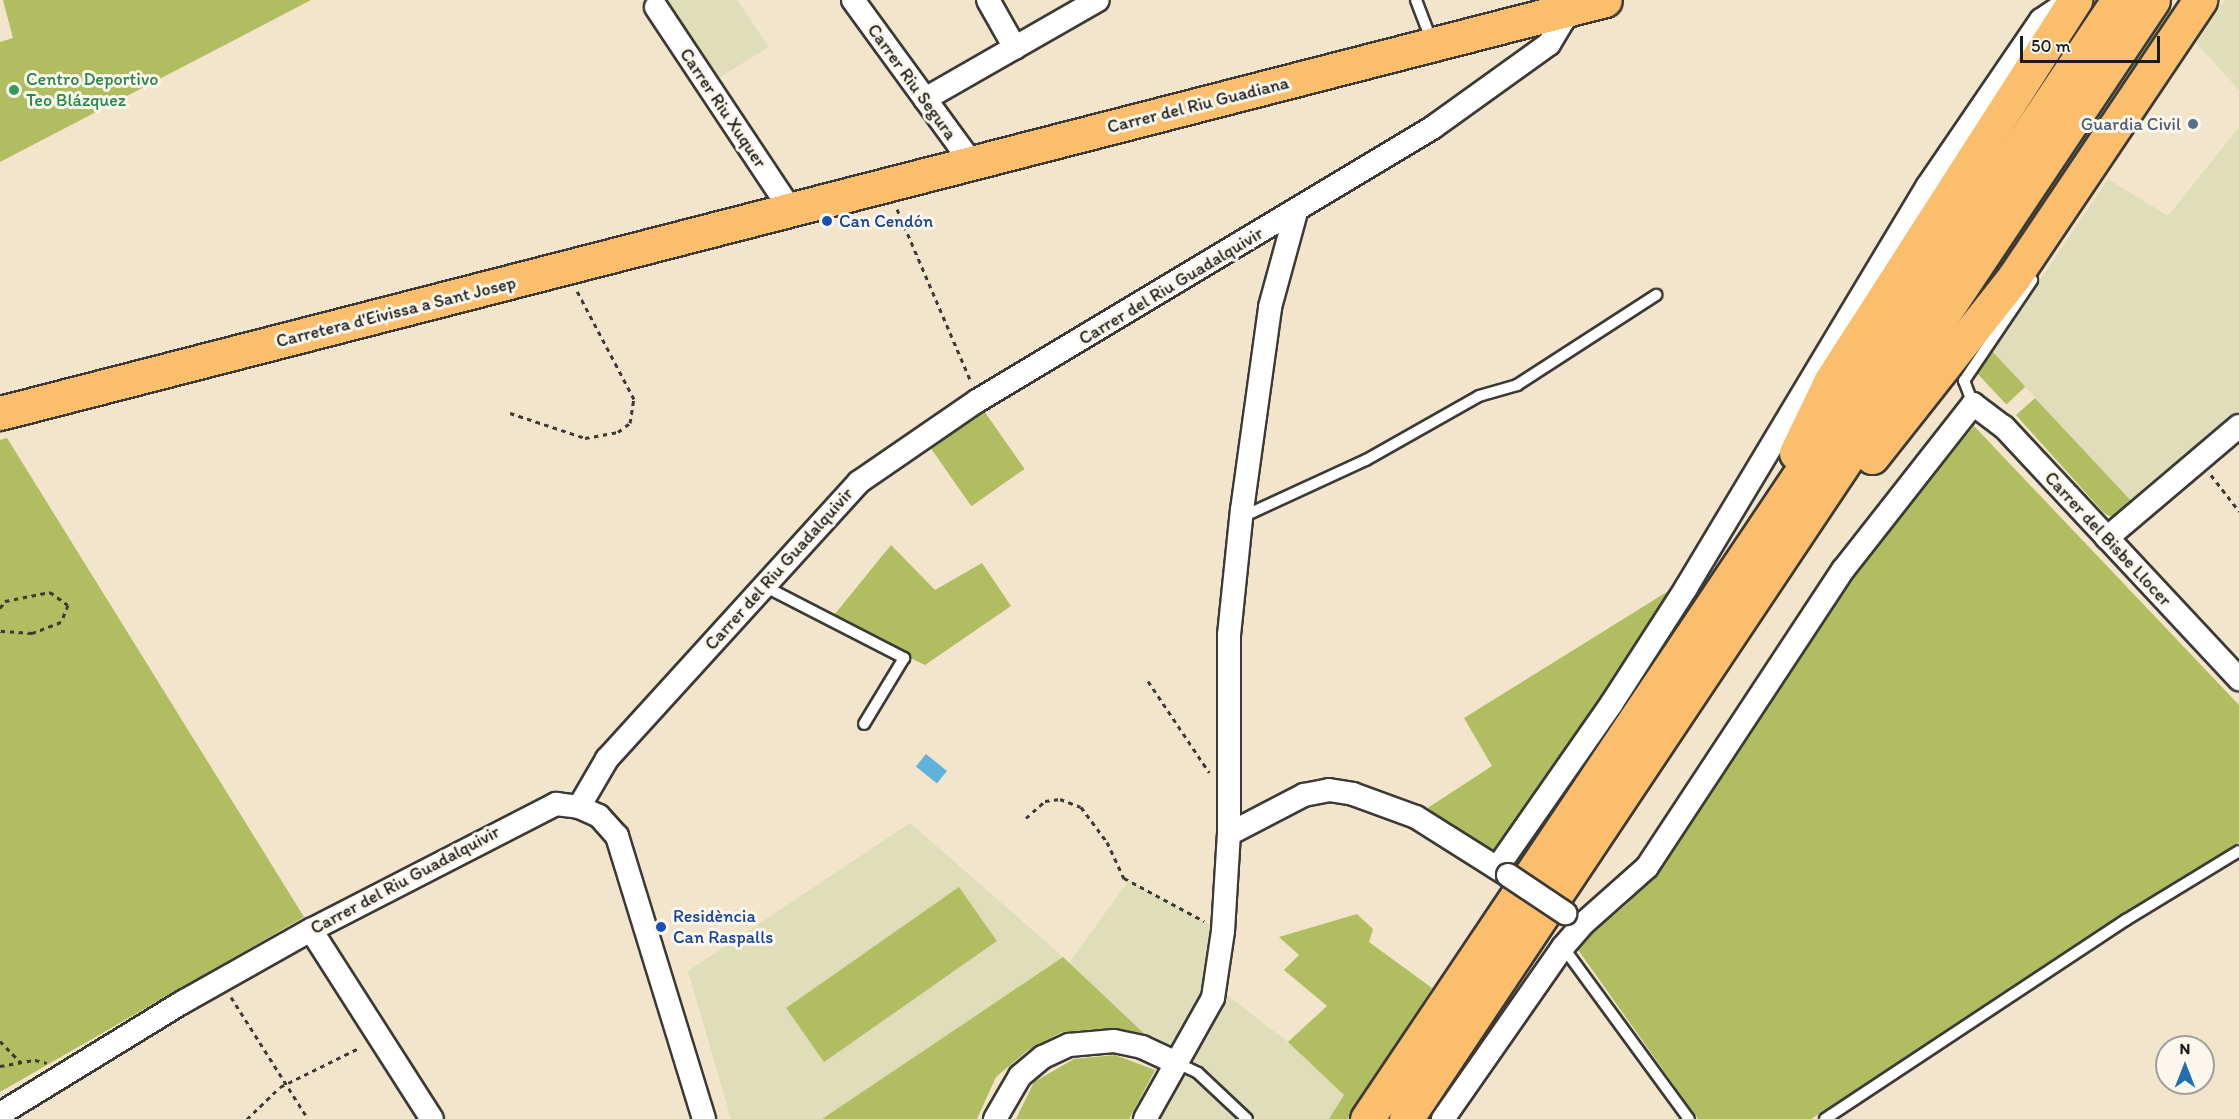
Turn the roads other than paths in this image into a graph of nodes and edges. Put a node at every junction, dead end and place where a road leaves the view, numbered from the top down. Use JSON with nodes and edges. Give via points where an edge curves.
{"nodes":[{"id":1,"x":853,"y":0,"type":"edge"},
{"id":2,"x":988,"y":0,"type":"edge"},
{"id":3,"x":1098,"y":0,"type":"edge"},
{"id":4,"x":1416,"y":0,"type":"edge"},
{"id":5,"x":1605,"y":0,"type":"edge"},
{"id":6,"x":2073,"y":0,"type":"edge"},
{"id":7,"x":2118,"y":0,"type":"edge"},
{"id":8,"x":2154,"y":0,"type":"edge"},
{"id":9,"x":2200,"y":0,"type":"edge"},
{"id":10,"x":656,"y":7,"type":"dead end"},
{"id":11,"x":1561,"y":12,"type":"junction"},
{"id":12,"x":1432,"y":45,"type":"junction"},
{"id":13,"x":1015,"y":48,"type":"junction"},
{"id":14,"x":925,"y":99,"type":"junction"},
{"id":15,"x":972,"y":163,"type":"junction"},
{"id":16,"x":791,"y":210,"type":"junction"},
{"id":17,"x":1296,"y":212,"type":"junction"},
{"id":18,"x":2038,"y":270,"type":"dead end"},
{"id":19,"x":1656,"y":295,"type":"dead end"},
{"id":20,"x":1973,"y":404,"type":"junction"},
{"id":21,"x":0,"y":413,"type":"edge"},
{"id":22,"x":2239,"y":426,"type":"edge"},
{"id":23,"x":1242,"y":518,"type":"junction"},
{"id":24,"x":2107,"y":538,"type":"junction"},
{"id":25,"x":1795,"y":541,"type":"junction"},
{"id":26,"x":1745,"y":557,"type":"junction"},
{"id":27,"x":762,"y":585,"type":"junction"},
{"id":28,"x":2239,"y":679,"type":"edge"},
{"id":29,"x":864,"y":724,"type":"dead end"},
{"id":30,"x":579,"y":807,"type":"junction"},
{"id":31,"x":1229,"y":834,"type":"junction"},
{"id":32,"x":2239,"y":851,"type":"edge"},
{"id":33,"x":1502,"y":872,"type":"junction"},
{"id":34,"x":1574,"y":918,"type":"junction"},
{"id":35,"x":311,"y":930,"type":"junction"},
{"id":36,"x":1563,"y":947,"type":"junction"},
{"id":37,"x":1178,"y":1063,"type":"junction"},
{"id":38,"x":0,"y":1114,"type":"edge"},
{"id":39,"x":432,"y":1119,"type":"edge"},
{"id":40,"x":704,"y":1119,"type":"edge"},
{"id":41,"x":994,"y":1119,"type":"edge"},
{"id":42,"x":1145,"y":1119,"type":"edge"},
{"id":43,"x":1246,"y":1119,"type":"edge"},
{"id":44,"x":1366,"y":1119,"type":"edge"},
{"id":45,"x":1407,"y":1119,"type":"edge"},
{"id":46,"x":1443,"y":1119,"type":"edge"},
{"id":47,"x":1689,"y":1119,"type":"edge"},
{"id":48,"x":1825,"y":1119,"type":"edge"}],
"edges":[{"from":1,"to":14,"type":"street","name":"Carrer Riu Segura"},
{"from":2,"to":13,"type":"street"},
{"from":3,"to":13,"type":"street"},
{"from":4,"to":12,"type":"lane"},
{"from":5,"to":11,"type":"main road","name":"Carrer del Riu Guadiana"},
{"from":6,"to":26,"type":"main road","via":[[1830,382]]},
{"from":6,"to":33,"type":"street","via":[[2041,20],[1927,187],[1686,588]]},
{"from":7,"to":26,"type":"main road"},
{"from":8,"to":25,"type":"main road"},
{"from":9,"to":25,"type":"main road","via":[[2014,277],[1892,435]]},
{"from":10,"to":16,"type":"street","name":"Carrer Riu Xuquer"},
{"from":11,"to":12,"type":"main road","name":"Carrer del Riu Guadiana"},
{"from":11,"to":17,"type":"street","name":"Carrer del Riu Guadalquivir","via":[[1563,21],[1549,44],[1432,128]]},
{"from":12,"to":15,"type":"main road","name":"Carrer del Riu Guadiana"},
{"from":13,"to":14,"type":"street"},
{"from":14,"to":15,"type":"street","name":"Carrer Riu Segura"},
{"from":15,"to":16,"type":"main road","name":"Carrer del Riu Guadiana"},
{"from":16,"to":21,"type":"main road","name":"Carretera d'Eivissa a Sant Josep"},
{"from":17,"to":23,"type":"street","via":[[1270,307]]},
{"from":17,"to":27,"type":"street","name":"Carrer del Riu Guadalquivir","via":[[977,401],[859,482]]},
{"from":18,"to":20,"type":"lane","via":[[1964,381]]},
{"from":19,"to":23,"type":"lane","via":[[1518,385],[1479,396],[1366,460]]},
{"from":20,"to":24,"type":"street","name":"Carrer del Bisbe Llocer","via":[[2004,427]]},
{"from":20,"to":34,"type":"street","via":[[1843,570],[1647,867]]},
{"from":22,"to":24,"type":"street"},
{"from":23,"to":31,"type":"street","via":[[1229,635]]},
{"from":24,"to":28,"type":"street","name":"Carrer del Bisbe Llocer"},
{"from":25,"to":45,"type":"main road"},
{"from":26,"to":44,"type":"main road"},
{"from":27,"to":29,"type":"lane","via":[[904,658]]},
{"from":27,"to":30,"type":"street","name":"Carrer del Riu Guadalquivir","via":[[607,759]]},
{"from":30,"to":35,"type":"street","name":"Carrer del Riu Guadalquivir","via":[[556,804],[537,811]]},
{"from":30,"to":40,"type":"street","via":[[599,816],[617,836]]},
{"from":31,"to":33,"type":"street","via":[[1304,795],[1329,790],[1353,794],[1416,817]]},
{"from":31,"to":37,"type":"street","via":[[1223,931],[1213,998]]},
{"from":32,"to":48,"type":"lane","via":[[2126,920]]},
{"from":33,"to":34,"type":"street","bridge":true},
{"from":34,"to":36,"type":"street"},
{"from":35,"to":38,"type":"street","name":"Carrer del Riu Guadalquivir"},
{"from":35,"to":39,"type":"street"},
{"from":36,"to":46,"type":"street"},
{"from":36,"to":47,"type":"lane"},
{"from":37,"to":41,"type":"street","via":[[1142,1047],[1114,1041],[1069,1045],[1043,1057],[1020,1076]]},
{"from":37,"to":42,"type":"street"},
{"from":37,"to":43,"type":"lane","via":[[1198,1073]]}]}
